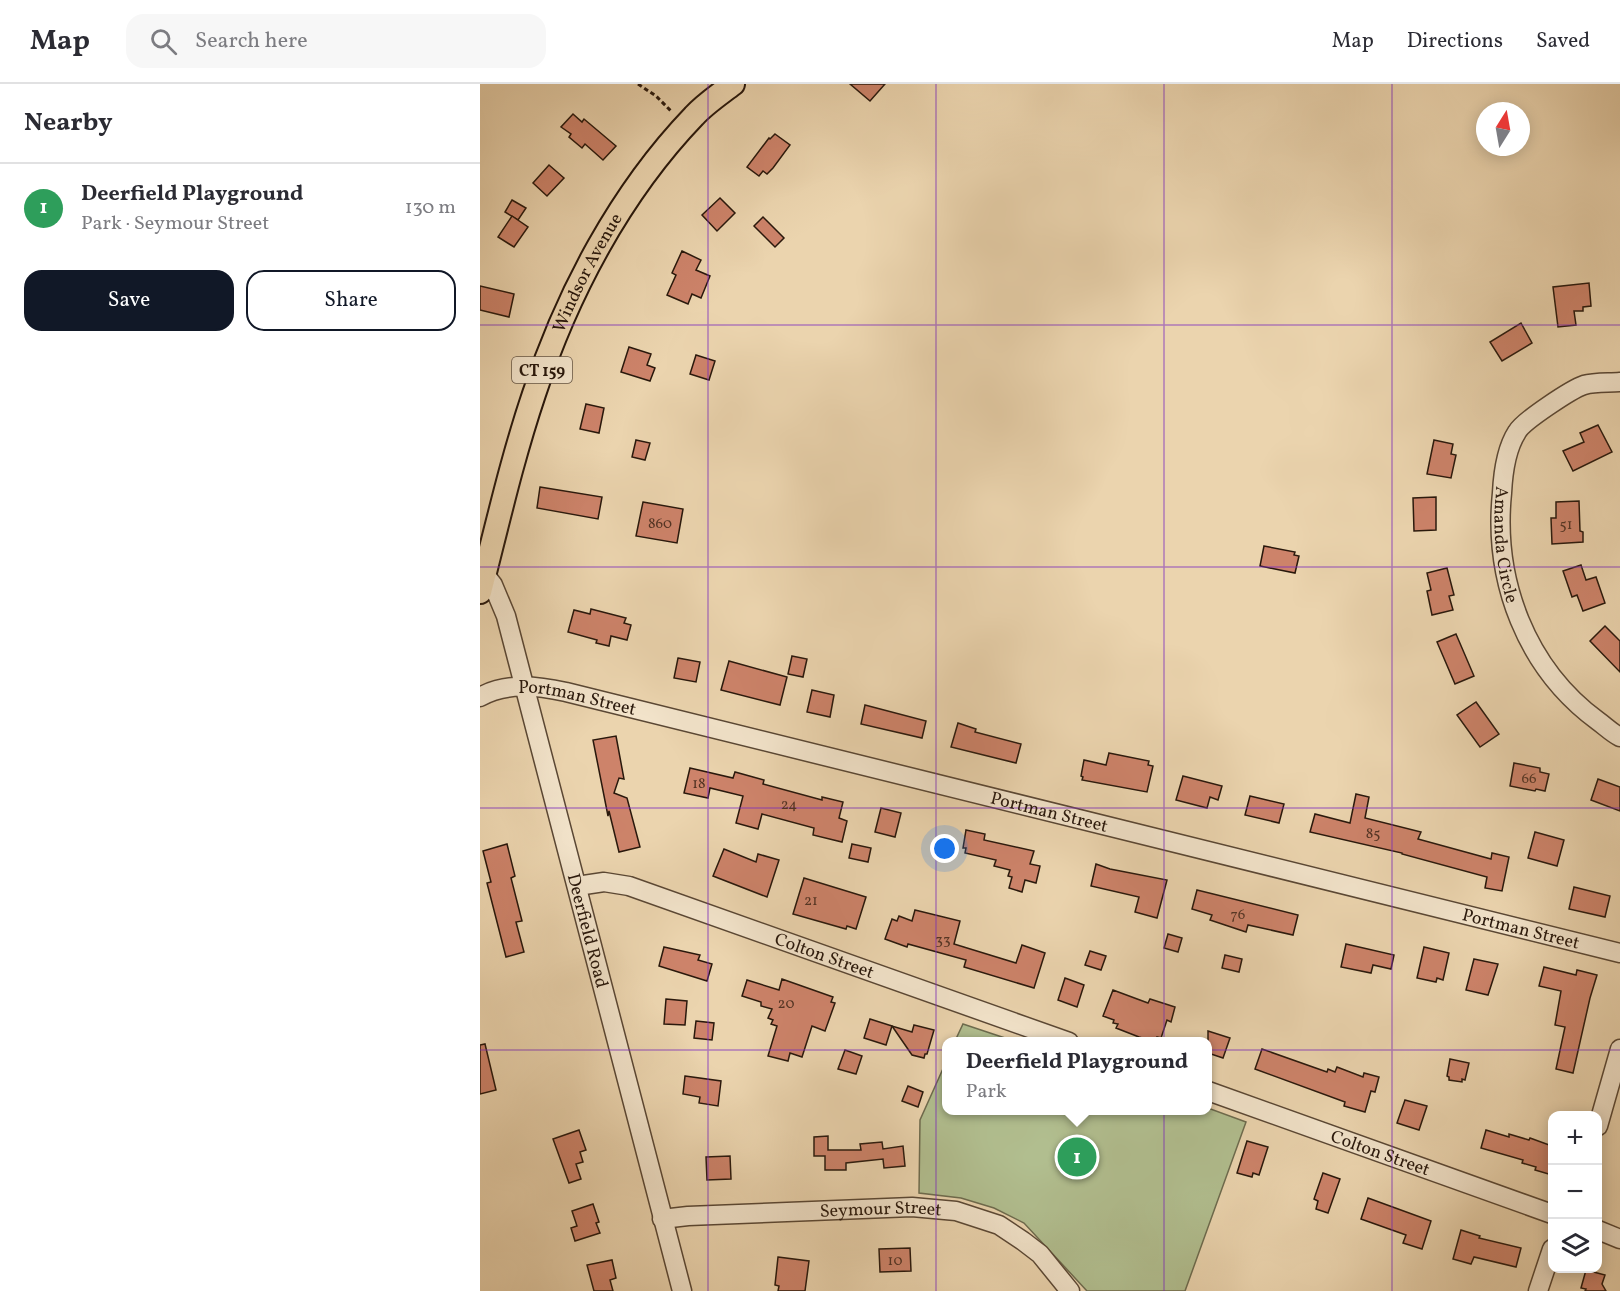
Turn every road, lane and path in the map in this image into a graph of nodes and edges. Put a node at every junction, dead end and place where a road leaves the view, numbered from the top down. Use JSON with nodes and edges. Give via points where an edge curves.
{"nodes":[{"id":1,"x":638,"y":84,"type":"edge"},
{"id":2,"x":711,"y":84,"type":"edge"},
{"id":3,"x":733,"y":84,"type":"edge"},
{"id":4,"x":690,"y":120,"type":"junction"},
{"id":5,"x":1620,"y":382,"type":"edge"},
{"id":6,"x":482,"y":578,"type":"edge"},
{"id":7,"x":525,"y":687,"type":"junction"},
{"id":8,"x":480,"y":697,"type":"edge"},
{"id":9,"x":1620,"y":737,"type":"edge"},
{"id":10,"x":577,"y":886,"type":"junction"},
{"id":11,"x":1620,"y":953,"type":"edge"},
{"id":12,"x":1058,"y":1037,"type":"edge"},
{"id":13,"x":1620,"y":1049,"type":"edge"},
{"id":14,"x":1212,"y":1092,"type":"edge"},
{"id":15,"x":1602,"y":1112,"type":"edge"},
{"id":16,"x":1548,"y":1213,"type":"edge"},
{"id":17,"x":662,"y":1219,"type":"junction"},
{"id":18,"x":1602,"y":1232,"type":"edge"},
{"id":19,"x":1620,"y":1239,"type":"edge"},
{"id":20,"x":1548,"y":1261,"type":"edge"},
{"id":21,"x":682,"y":1291,"type":"edge"},
{"id":22,"x":1070,"y":1291,"type":"edge"},
{"id":23,"x":1538,"y":1291,"type":"edge"}],
"edges":[{"from":1,"to":4,"type":"path"},
{"from":2,"to":4,"type":"main road","name":"Windsor Avenue","number":"CT 159"},
{"from":3,"to":4,"type":"main road","name":"Windsor Avenue","number":"CT 159"},
{"from":4,"to":6,"type":"main road","name":"Windsor Avenue","number":"CT 159","via":[[616,219],[563,319],[533,396]]},
{"from":5,"to":9,"type":"street","name":"Amanda Circle","via":[[1583,386],[1532,417],[1517,431],[1504,465],[1499,536],[1507,583],[1544,668],[1580,708]]},
{"from":6,"to":7,"type":"street","name":"Deerfield Road","via":[[494,585],[504,607]]},
{"from":7,"to":8,"type":"street","name":"Portman Street","via":[[505,688]]},
{"from":7,"to":10,"type":"street","name":"Deerfield Road"},
{"from":7,"to":11,"type":"street","name":"Portman Street","via":[[566,692]]},
{"from":10,"to":12,"type":"street","name":"Colton Street","via":[[615,882],[649,892]]},
{"from":10,"to":17,"type":"street","name":"Deerfield Road"},
{"from":13,"to":15,"type":"street"},
{"from":14,"to":16,"type":"street","name":"Colton Street"},
{"from":17,"to":21,"type":"street","name":"Deerfield Road"},
{"from":17,"to":22,"type":"street","name":"Seymour Street","via":[[912,1207],[956,1211],[999,1226],[1023,1241],[1041,1254]]},
{"from":18,"to":19,"type":"street"},
{"from":20,"to":23,"type":"street"}]}
